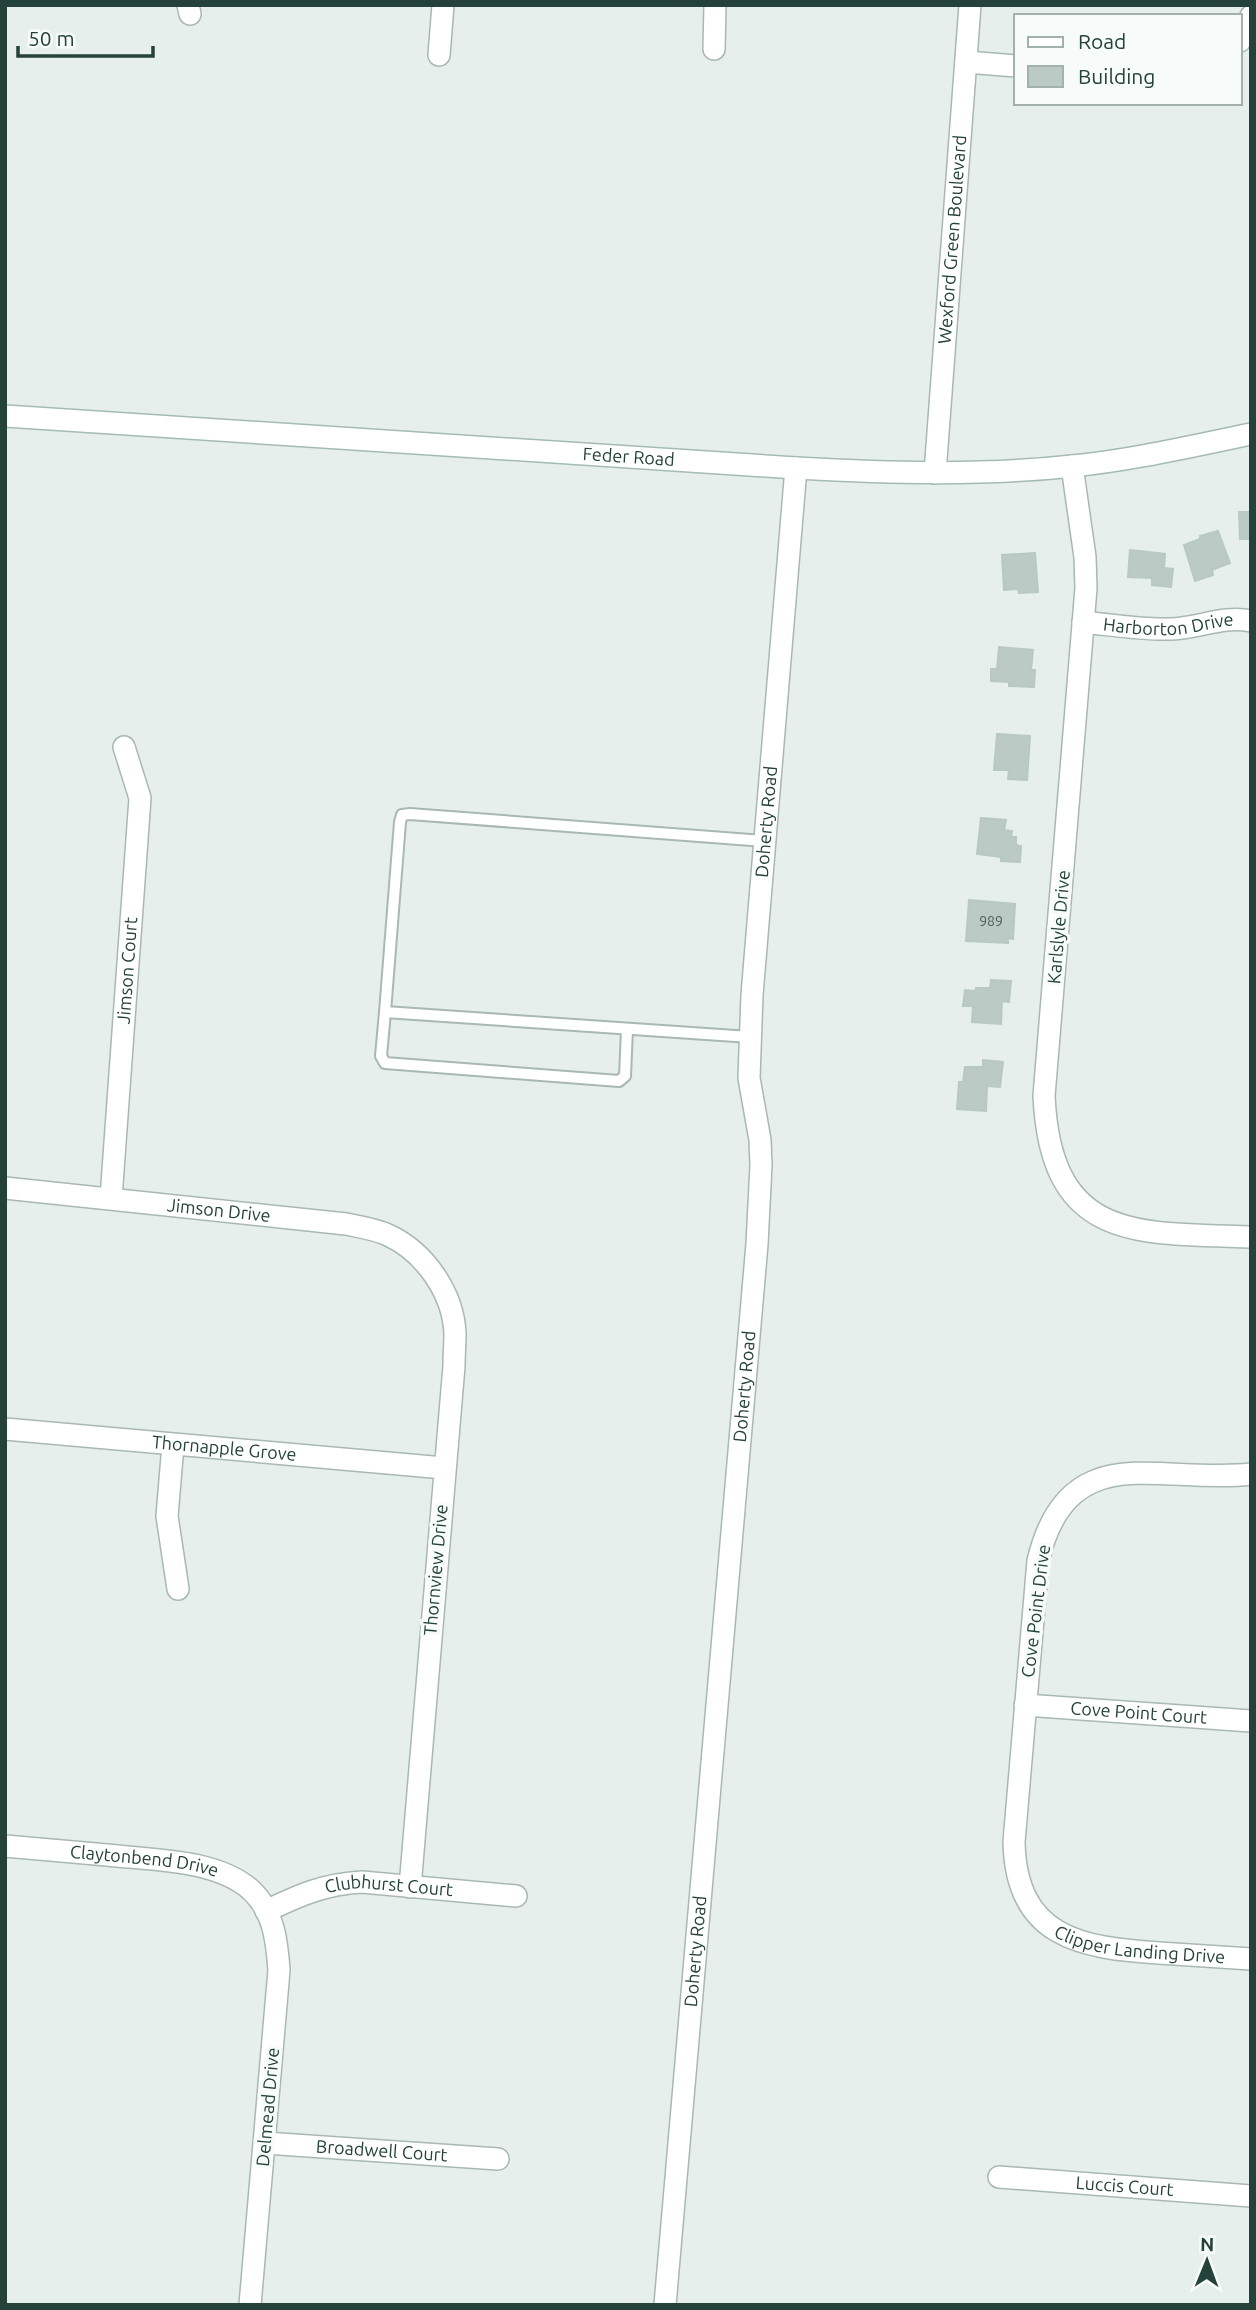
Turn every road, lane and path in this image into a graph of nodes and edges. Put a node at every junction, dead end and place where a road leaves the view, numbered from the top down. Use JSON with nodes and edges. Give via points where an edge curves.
{"nodes":[{"id":1,"x":443,"y":5,"type":"edge"},
{"id":2,"x":715,"y":5,"type":"edge"},
{"id":3,"x":970,"y":5,"type":"edge"},
{"id":4,"x":1251,"y":16,"type":"edge"},
{"id":5,"x":1242,"y":39,"type":"edge"},
{"id":6,"x":714,"y":49,"type":"dead end"},
{"id":7,"x":439,"y":55,"type":"dead end"},
{"id":8,"x":966,"y":62,"type":"junction"},
{"id":9,"x":1014,"y":66,"type":"edge"},
{"id":10,"x":5,"y":416,"type":"edge"},
{"id":11,"x":1251,"y":434,"type":"edge"},
{"id":12,"x":1072,"y":466,"type":"junction"},
{"id":13,"x":796,"y":468,"type":"junction"},
{"id":14,"x":935,"y":473,"type":"junction"},
{"id":15,"x":1251,"y":621,"type":"edge"},
{"id":16,"x":1083,"y":622,"type":"junction"},
{"id":17,"x":124,"y":747,"type":"dead end"},
{"id":18,"x":765,"y":841,"type":"junction"},
{"id":19,"x":385,"y":1012,"type":"junction"},
{"id":20,"x":627,"y":1029,"type":"junction"},
{"id":21,"x":750,"y":1037,"type":"junction"},
{"id":22,"x":5,"y":1188,"type":"edge"},
{"id":23,"x":111,"y":1198,"type":"junction"},
{"id":24,"x":1251,"y":1237,"type":"edge"},
{"id":25,"x":424,"y":1262,"type":"joint"},
{"id":26,"x":5,"y":1429,"type":"edge"},
{"id":27,"x":173,"y":1445,"type":"junction"},
{"id":28,"x":444,"y":1468,"type":"junction"},
{"id":29,"x":1251,"y":1474,"type":"edge"},
{"id":30,"x":178,"y":1589,"type":"dead end"},
{"id":31,"x":1025,"y":1705,"type":"junction"},
{"id":32,"x":1251,"y":1721,"type":"edge"},
{"id":33,"x":5,"y":1846,"type":"edge"},
{"id":34,"x":410,"y":1887,"type":"junction"},
{"id":35,"x":516,"y":1896,"type":"dead end"},
{"id":36,"x":266,"y":1911,"type":"junction"},
{"id":37,"x":1036,"y":1914,"type":"joint"},
{"id":38,"x":1251,"y":1959,"type":"edge"},
{"id":39,"x":265,"y":2143,"type":"junction"},
{"id":40,"x":498,"y":2159,"type":"dead end"},
{"id":41,"x":999,"y":2177,"type":"dead end"},
{"id":42,"x":1251,"y":2196,"type":"edge"},
{"id":43,"x":250,"y":2305,"type":"edge"},
{"id":44,"x":665,"y":2305,"type":"edge"}],
"edges":[{"from":1,"to":7,"type":"street"},
{"from":2,"to":6,"type":"street"},
{"from":3,"to":8,"type":"street","name":"Wexford Green Boulevard"},
{"from":4,"to":5,"type":"street"},
{"from":8,"to":9,"type":"street"},
{"from":8,"to":14,"type":"street","name":"Wexford Green Boulevard"},
{"from":10,"to":13,"type":"street","name":"Feder Road"},
{"from":11,"to":12,"type":"street","name":"Feder Road","via":[[1148,456]]},
{"from":12,"to":14,"type":"street","name":"Feder Road"},
{"from":12,"to":16,"type":"street","name":"Karlslyle Drive","via":[[1085,557]]},
{"from":13,"to":14,"type":"street","name":"Feder Road"},
{"from":13,"to":18,"type":"street","name":"Doherty Road"},
{"from":15,"to":16,"type":"street","name":"Harborton Drive","via":[[1169,629]]},
{"from":16,"to":24,"type":"street","name":"Karlslyle Drive","via":[[1044,1096],[1053,1159],[1084,1208],[1130,1229]]},
{"from":17,"to":23,"type":"street","name":"Jimson Court","via":[[140,798]]},
{"from":18,"to":19,"type":"lane","via":[[402,816]]},
{"from":18,"to":21,"type":"street","name":"Doherty Road"},
{"from":19,"to":20,"type":"lane"},
{"from":19,"to":20,"type":"lane","via":[[381,1056],[385,1063],[619,1081],[625,1076]]},
{"from":20,"to":21,"type":"lane"},
{"from":21,"to":44,"type":"street","name":"Doherty Road","via":[[749,1078],[761,1165],[757,1244]]},
{"from":22,"to":23,"type":"street","name":"Jimson Drive"},
{"from":23,"to":25,"type":"street","name":"Jimson Drive","via":[[346,1224],[389,1235]]},
{"from":25,"to":28,"type":"street","name":"Thornview Drive","via":[[446,1293],[455,1331]]},
{"from":26,"to":27,"type":"street","name":"Thornapple Grove"},
{"from":27,"to":28,"type":"street","name":"Thornapple Grove"},
{"from":27,"to":30,"type":"street","via":[[167,1516]]},
{"from":28,"to":34,"type":"street","name":"Thornview Drive"},
{"from":29,"to":31,"type":"street","name":"Cove Point Drive","via":[[1138,1471],[1115,1474],[1070,1496],[1044,1536],[1038,1561]]},
{"from":31,"to":32,"type":"street","name":"Cove Point Court"},
{"from":31,"to":37,"type":"street","name":"Cove Point Drive","via":[[1014,1860],[1024,1896]]},
{"from":33,"to":36,"type":"street","name":"Claytonbend Drive","via":[[189,1863],[234,1877],[253,1891]]},
{"from":34,"to":35,"type":"street","name":"Clubhurst Court"},
{"from":34,"to":36,"type":"street","name":"Clubhurst Court","via":[[337,1883]]},
{"from":36,"to":39,"type":"street","name":"Delmead Drive","via":[[276,1938],[279,1970]]},
{"from":37,"to":38,"type":"street","name":"Clipper Landing Drive","via":[[1058,1932],[1084,1944]]},
{"from":39,"to":40,"type":"street","name":"Broadwell Court"},
{"from":39,"to":43,"type":"street","name":"Delmead Drive"},
{"from":41,"to":42,"type":"street","name":"Luccis Court"}]}
